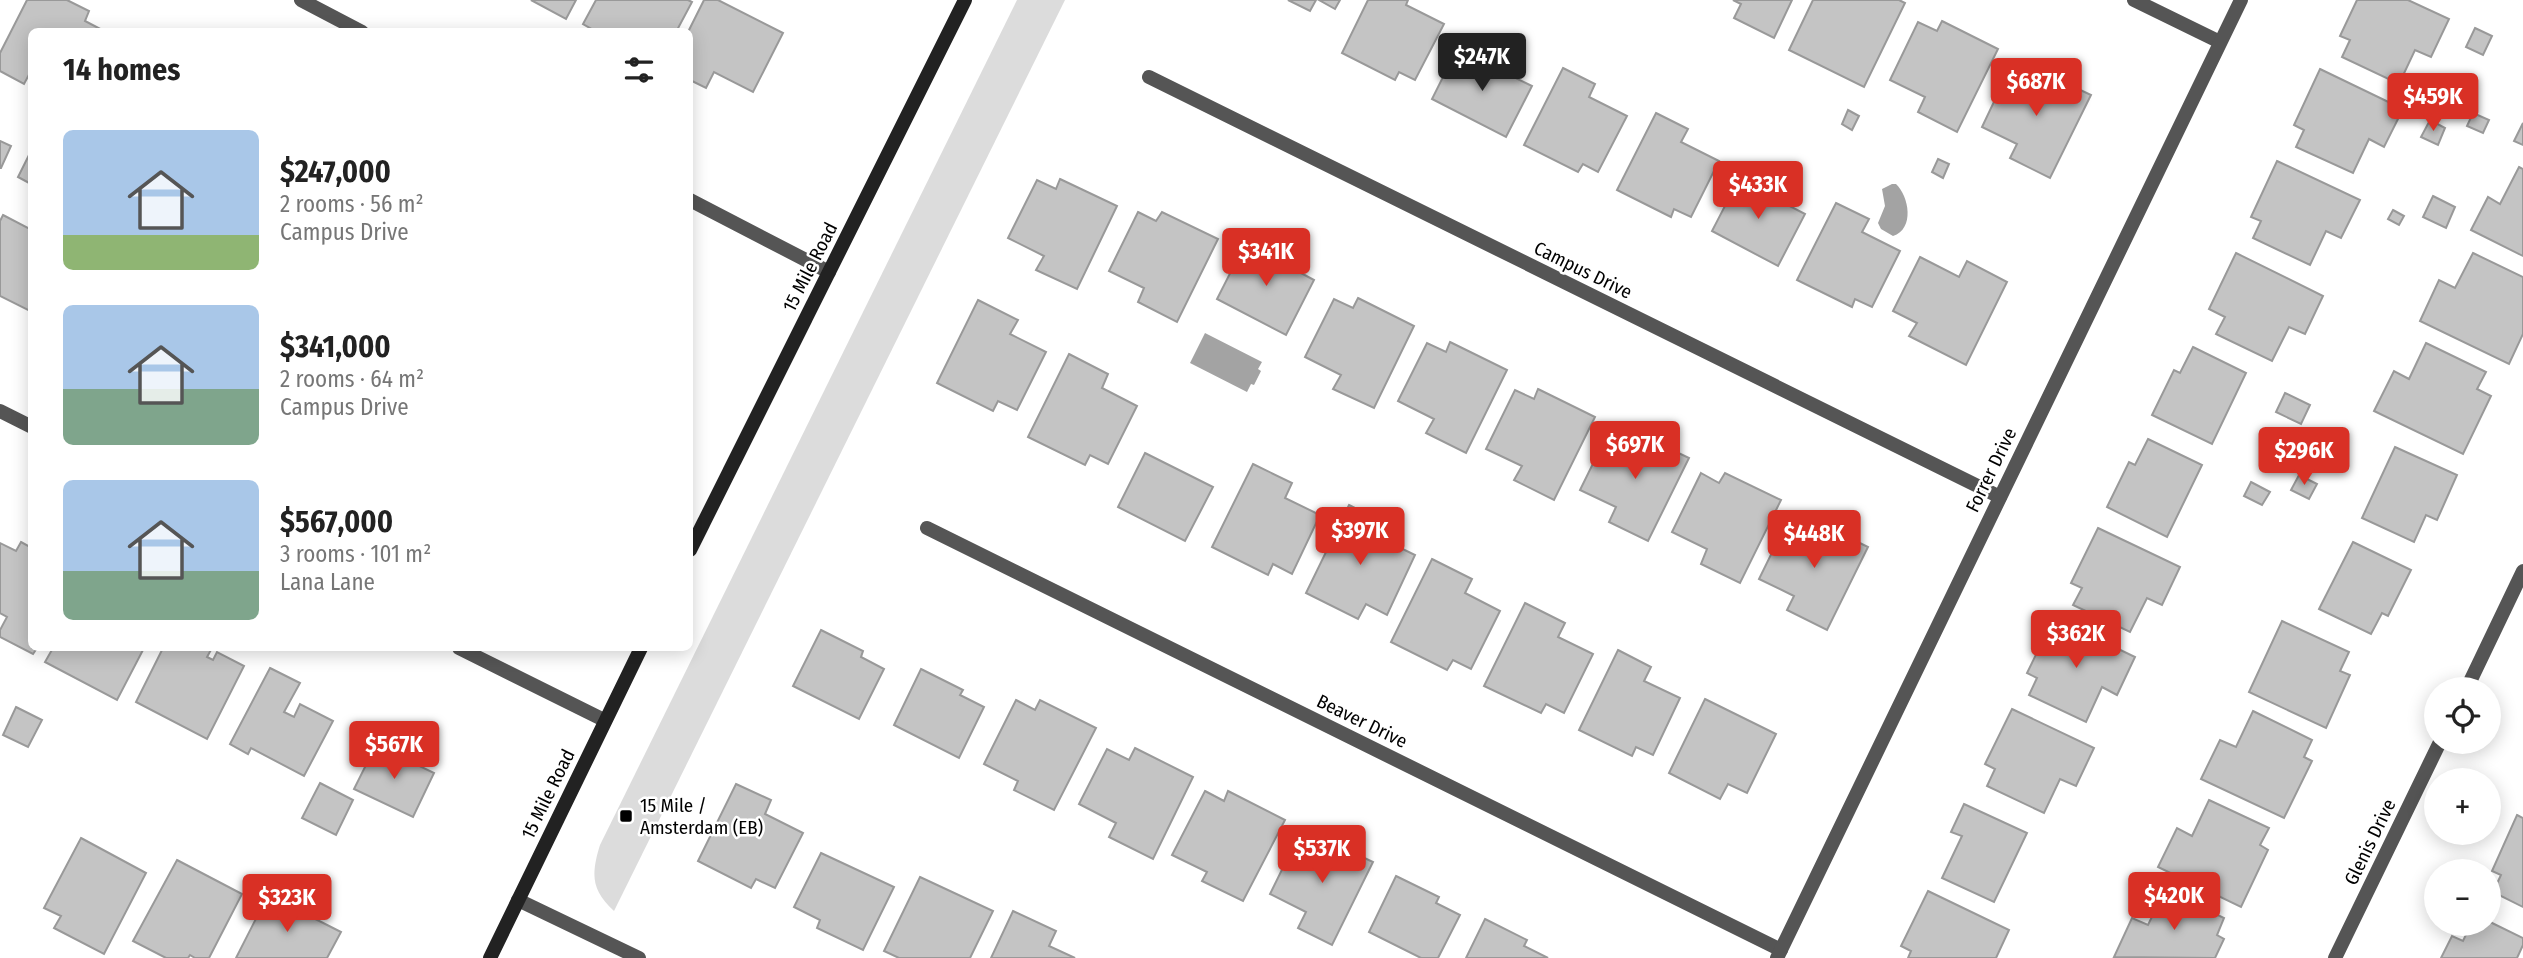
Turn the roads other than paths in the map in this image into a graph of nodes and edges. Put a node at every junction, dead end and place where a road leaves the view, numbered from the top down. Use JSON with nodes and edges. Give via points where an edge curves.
{"nodes":[{"id":1,"x":300,"y":0,"type":"edge"},
{"id":2,"x":965,"y":0,"type":"edge"},
{"id":3,"x":2134,"y":0,"type":"edge"},
{"id":4,"x":2241,"y":0,"type":"edge"},
{"id":5,"x":354,"y":28,"type":"edge"},
{"id":6,"x":2220,"y":42,"type":"junction"},
{"id":7,"x":1149,"y":77,"type":"dead end"},
{"id":8,"x":693,"y":203,"type":"edge"},
{"id":9,"x":829,"y":272,"type":"junction"},
{"id":10,"x":0,"y":411,"type":"edge"},
{"id":11,"x":28,"y":425,"type":"edge"},
{"id":12,"x":2000,"y":497,"type":"junction"},
{"id":13,"x":927,"y":528,"type":"dead end"},
{"id":14,"x":693,"y":544,"type":"edge"},
{"id":15,"x":2523,"y":571,"type":"edge"},
{"id":16,"x":464,"y":651,"type":"edge"},
{"id":17,"x":639,"y":651,"type":"edge"},
{"id":18,"x":2472,"y":677,"type":"edge"},
{"id":19,"x":604,"y":720,"type":"junction"},
{"id":20,"x":2434,"y":754,"type":"edge"},
{"id":21,"x":518,"y":900,"type":"junction"},
{"id":22,"x":1779,"y":954,"type":"edge"},
{"id":23,"x":490,"y":958,"type":"edge"},
{"id":24,"x":639,"y":958,"type":"edge"},
{"id":25,"x":2335,"y":958,"type":"edge"}],
"edges":[{"from":1,"to":5,"type":"street"},
{"from":2,"to":9,"type":"main road","name":"15 Mile Road"},
{"from":3,"to":6,"type":"street"},
{"from":4,"to":6,"type":"street","name":"Forrer Drive"},
{"from":6,"to":12,"type":"street","name":"Forrer Drive"},
{"from":7,"to":12,"type":"street","name":"Campus Drive"},
{"from":8,"to":9,"type":"street"},
{"from":9,"to":14,"type":"main road","name":"15 Mile Road"},
{"from":10,"to":11,"type":"street"},
{"from":12,"to":22,"type":"street","name":"Forrer Drive"},
{"from":13,"to":22,"type":"street","name":"Beaver Drive"},
{"from":15,"to":18,"type":"street"},
{"from":16,"to":19,"type":"street"},
{"from":17,"to":19,"type":"main road","name":"15 Mile Road"},
{"from":19,"to":21,"type":"main road","name":"15 Mile Road"},
{"from":20,"to":25,"type":"street","name":"Glenis Drive"},
{"from":21,"to":23,"type":"main road","name":"15 Mile Road"},
{"from":21,"to":24,"type":"street"}]}
